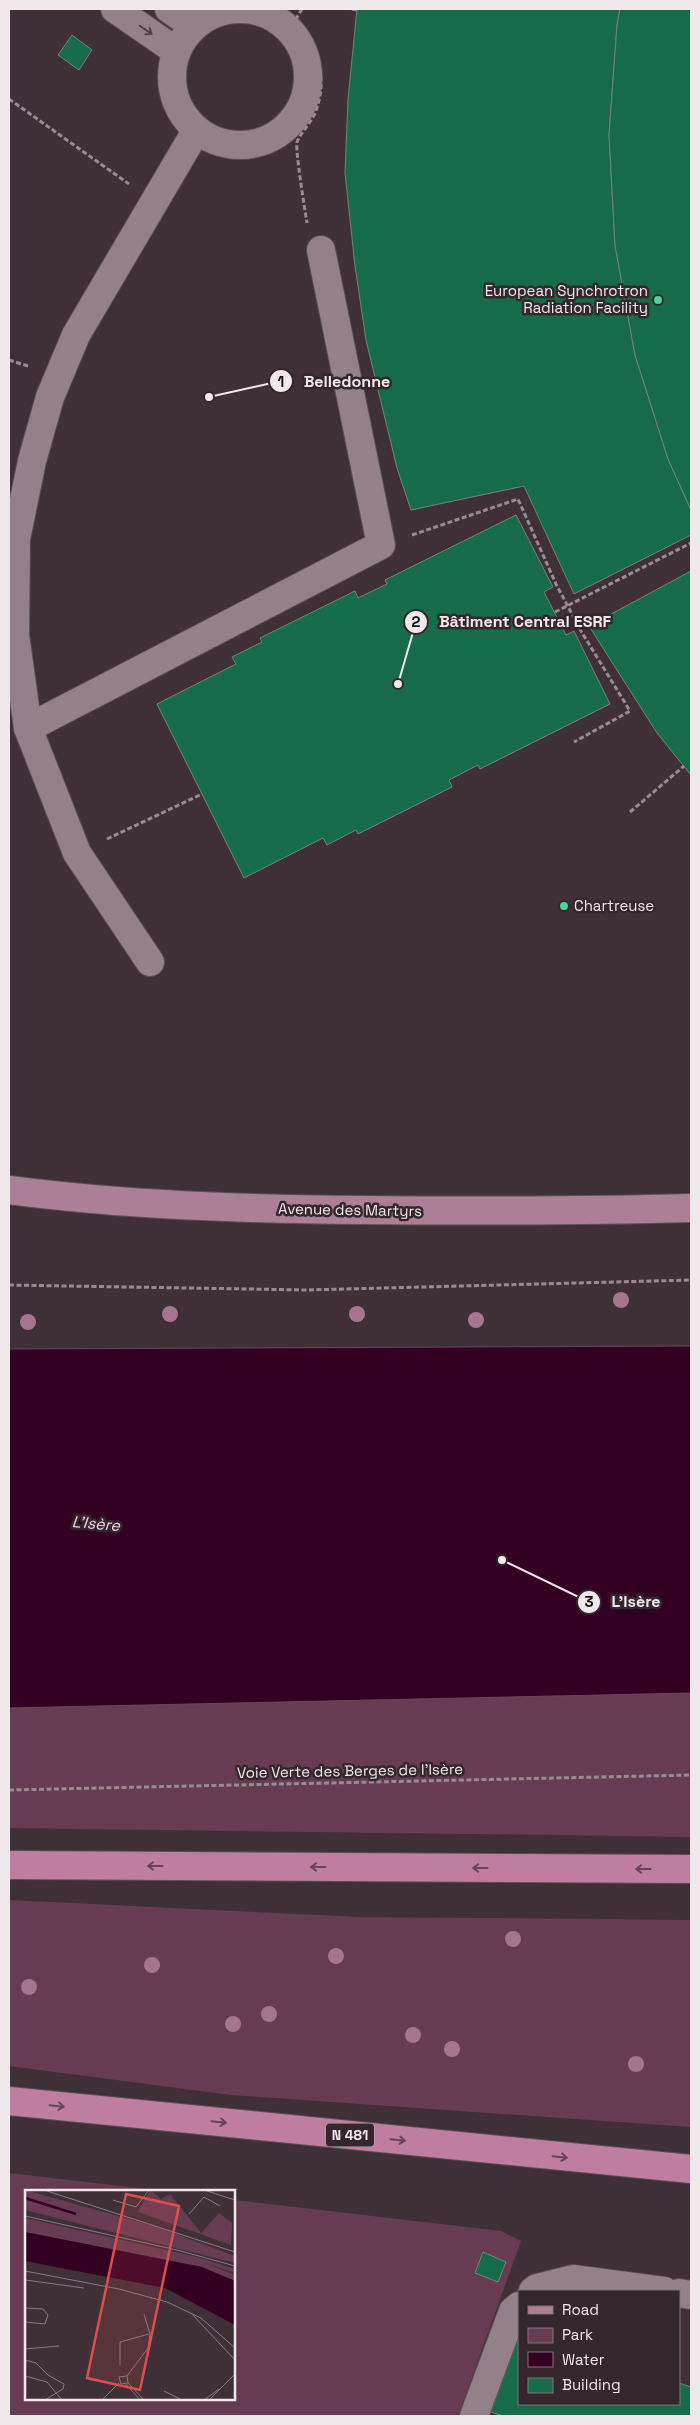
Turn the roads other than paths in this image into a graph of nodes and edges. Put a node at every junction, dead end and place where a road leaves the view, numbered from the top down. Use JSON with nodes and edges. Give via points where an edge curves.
{"nodes":[{"id":1,"x":116,"y":9,"type":"edge"},
{"id":2,"x":169,"y":9,"type":"edge"},
{"id":3,"x":290,"y":13,"type":"edge"},
{"id":4,"x":194,"y":26,"type":"junction"},
{"id":5,"x":176,"y":51,"type":"junction"},
{"id":6,"x":196,"y":131,"type":"junction"},
{"id":7,"x":314,"y":240,"type":"road end"},
{"id":8,"x":28,"y":728,"type":"junction"},
{"id":9,"x":150,"y":962,"type":"dead end"},
{"id":10,"x":9,"y":1190,"type":"edge"},
{"id":11,"x":691,"y":1208,"type":"edge"},
{"id":12,"x":9,"y":1865,"type":"edge"},
{"id":13,"x":691,"y":1869,"type":"edge"},
{"id":14,"x":9,"y":2101,"type":"edge"},
{"id":15,"x":691,"y":2169,"type":"edge"},
{"id":16,"x":534,"y":2290,"type":"edge"},
{"id":17,"x":656,"y":2290,"type":"edge"},
{"id":18,"x":518,"y":2307,"type":"edge"},
{"id":19,"x":474,"y":2416,"type":"edge"}],
"edges":[{"from":1,"to":5,"type":"lane","one_way":true},
{"from":2,"to":4,"type":"lane"},
{"from":3,"to":4,"type":"lane","via":[[250,9],[222,11]]},
{"from":3,"to":6,"type":"lane","via":[[292,32],[302,48],[308,71],[306,98],[294,119],[279,134],[257,144],[227,145]]},
{"from":4,"to":5,"type":"lane"},
{"from":5,"to":6,"type":"lane","via":[[171,77],[176,103]]},
{"from":6,"to":8,"type":"lane","via":[[76,335],[50,397],[32,461],[16,539],[15,635]]},
{"from":7,"to":8,"type":"lane","via":[[381,545]]},
{"from":8,"to":9,"type":"lane","via":[[77,853]]},
{"from":10,"to":11,"type":"main road","name":"Avenue des Martyrs","via":[[70,1198],[263,1209],[533,1212]]},
{"from":13,"to":12,"type":"highway","one_way":true},
{"from":14,"to":15,"type":"highway","number":"N 481","one_way":true},
{"from":16,"to":17,"type":"lane","via":[[573,2279]]},
{"from":18,"to":19,"type":"lane","via":[[513,2311]]}]}
